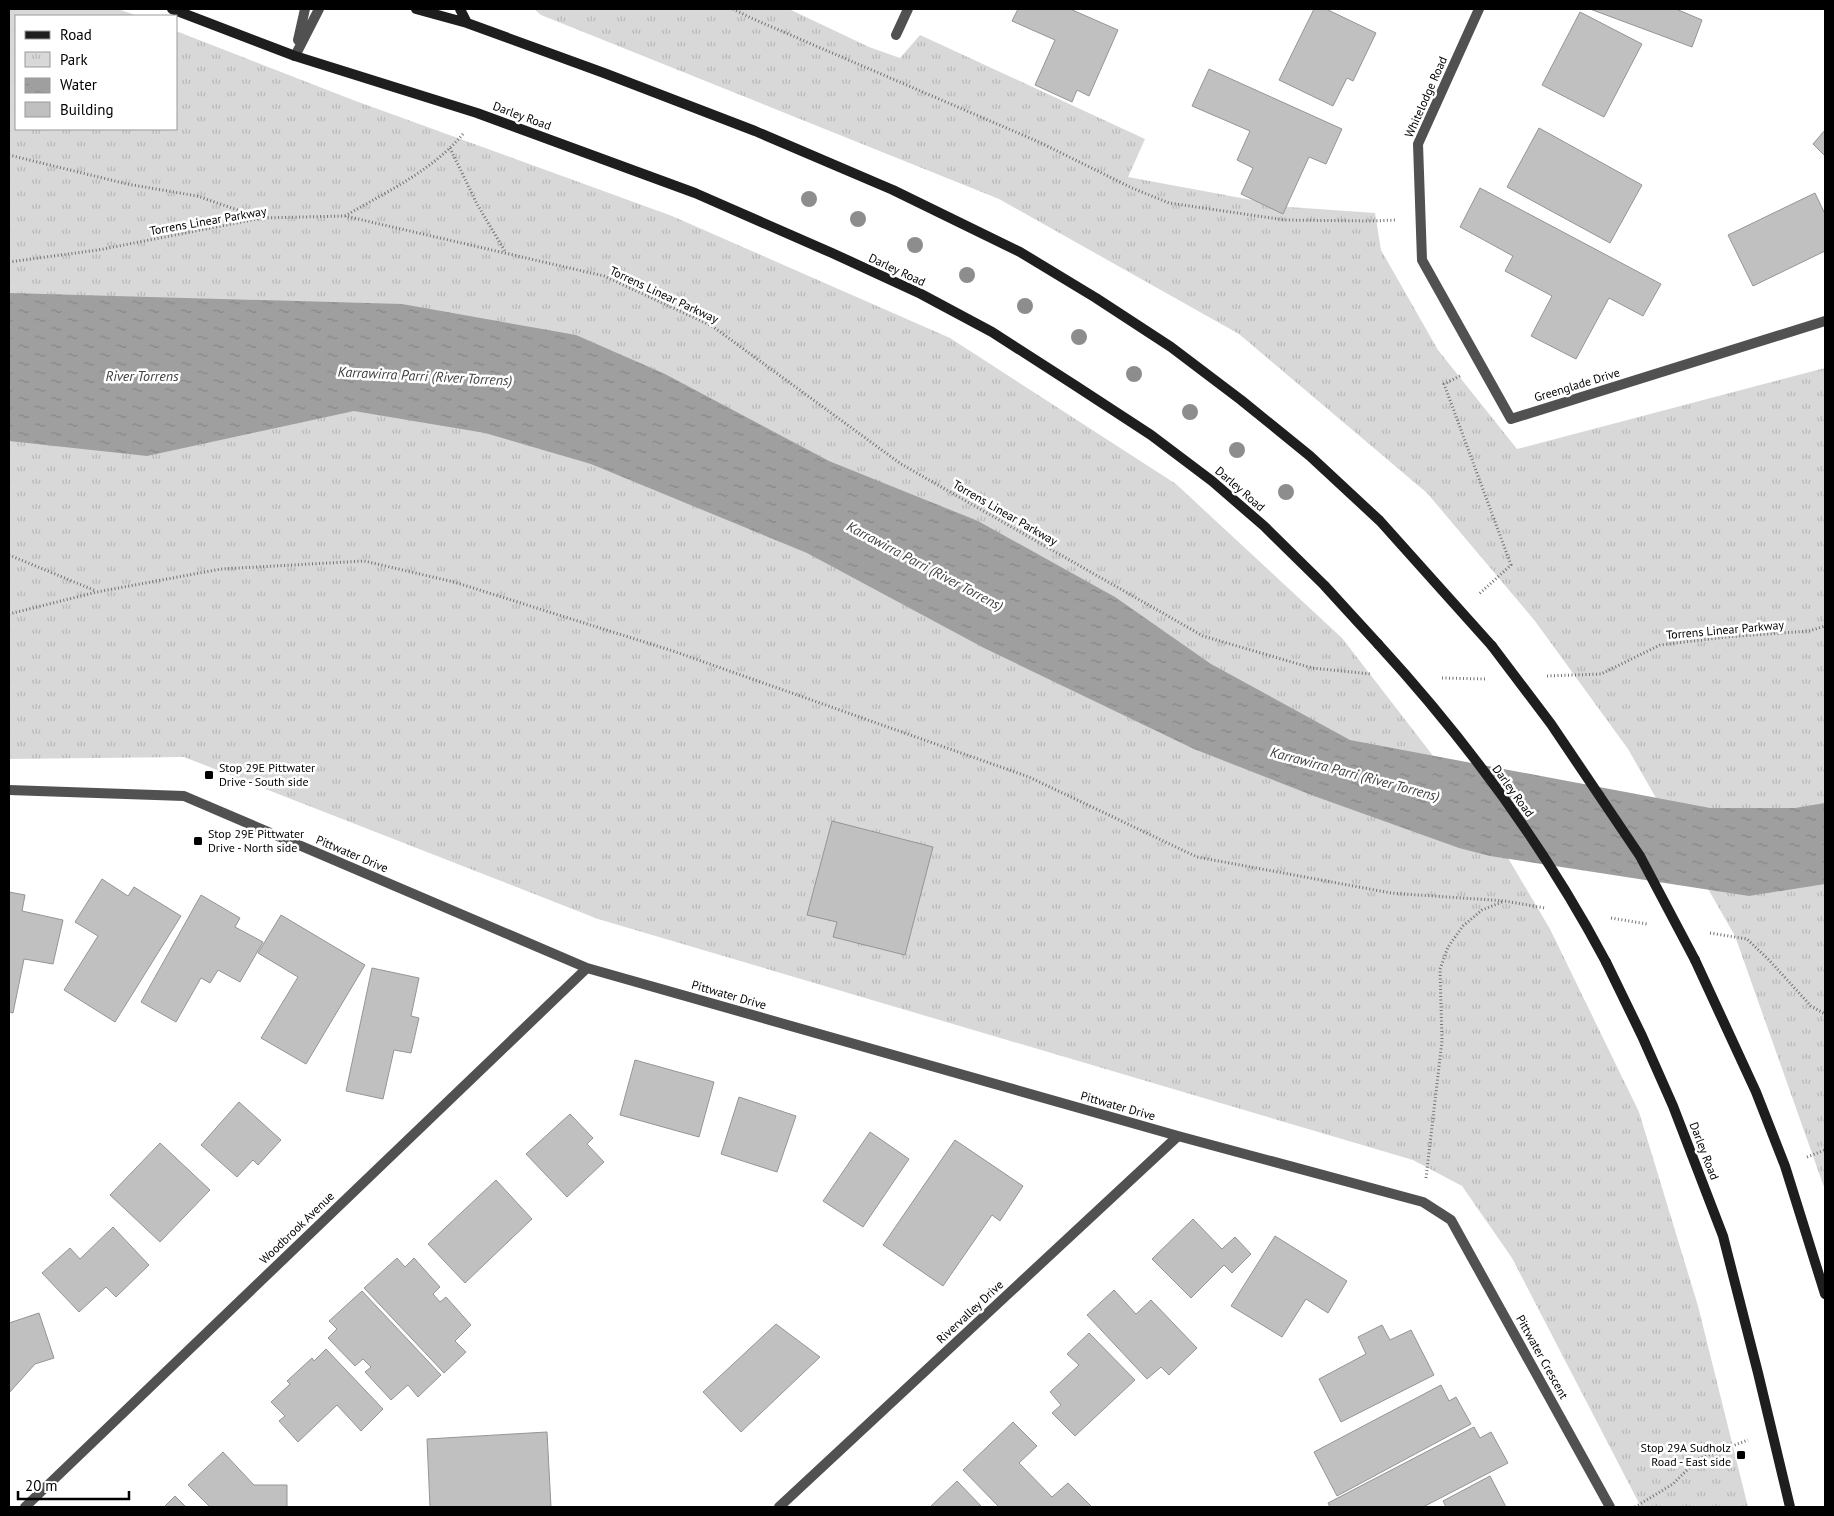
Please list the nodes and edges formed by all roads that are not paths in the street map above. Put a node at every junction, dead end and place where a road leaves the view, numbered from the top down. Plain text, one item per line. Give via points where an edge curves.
1 (172, 9) edge
2 (305, 9) edge
3 (319, 9) edge
4 (416, 9) edge
5 (460, 9) edge
6 (908, 9) edge
7 (1479, 9) edge
8 (467, 23) junction
9 (896, 35) dead end
10 (295, 56) junction
11 (1422, 260) joint
12 (1825, 321) edge
13 (9, 790) edge
14 (586, 968) junction
15 (1178, 1136) junction
16 (1451, 1220) joint
17 (1825, 1294) edge
18 (24, 1507) edge
19 (778, 1507) edge
20 (1610, 1507) edge
21 (1790, 1507) edge

1 - 10 main road, Darley Road
2 - 10 street
3 - 10 street
4 - 8 main road
5 - 8 main road
6 - 9 street
7 - 11 street, Whitelodge Road via 1418,144
8 - 17 main road, bridge via 755,131 893,190 1020,252 1171,347 1302,450 1380,521 1492,646 1551,724 1640,856 1694,960 1756,1092 1785,1166
10 - 21 main road, Darley Road, bridge via 477,113 695,193 912,290 992,332 1151,435 1212,480 1264,526 1324,585 1454,733 1517,817 1581,914 1673,1106 1723,1236
11 - 12 street, Greenglade Drive via 1511,419
13 - 14 street, Pittwater Drive via 184,796
14 - 15 street, Pittwater Drive
14 - 18 street, Woodbrook Avenue
15 - 16 street, Pittwater Drive via 1423,1202
15 - 19 street, Rivervalley Drive
16 - 20 street, Pittwater Crescent

